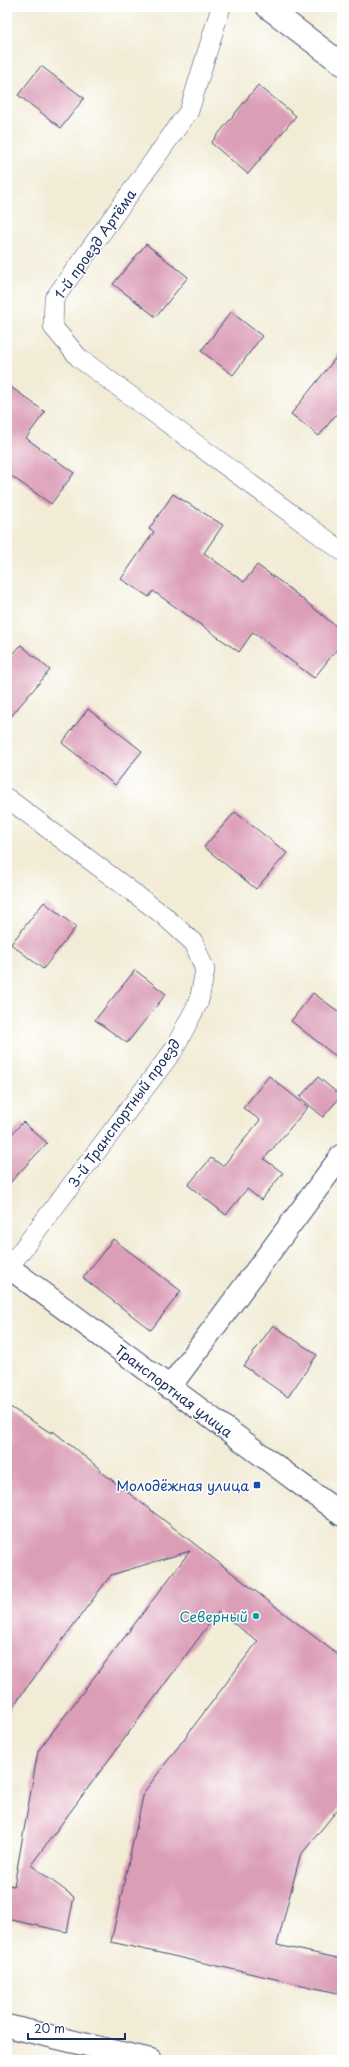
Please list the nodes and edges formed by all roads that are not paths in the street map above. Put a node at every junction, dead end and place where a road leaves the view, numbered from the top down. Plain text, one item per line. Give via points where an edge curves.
1 (221, 7) edge
2 (266, 7) edge
3 (342, 64) edge
4 (342, 551) edge
5 (7, 798) edge
6 (342, 1156) edge
7 (8, 1266) edge
8 (169, 1388) junction
9 (342, 1515) edge
10 (7, 2026) edge
11 (122, 2057) edge
12 (151, 2060) edge

1 - 4 lane, 1-й проезд Артёма via 189,111 54,299 53,327 79,358
2 - 3 street
5 - 7 lane, 3-й Транспортный проезд via 163,915 194,943 205,970 199,1001 173,1051
6 - 8 street
7 - 8 street, Транспортная улица
8 - 9 street, Транспортная улица
10 - 11 street
11 - 12 street

